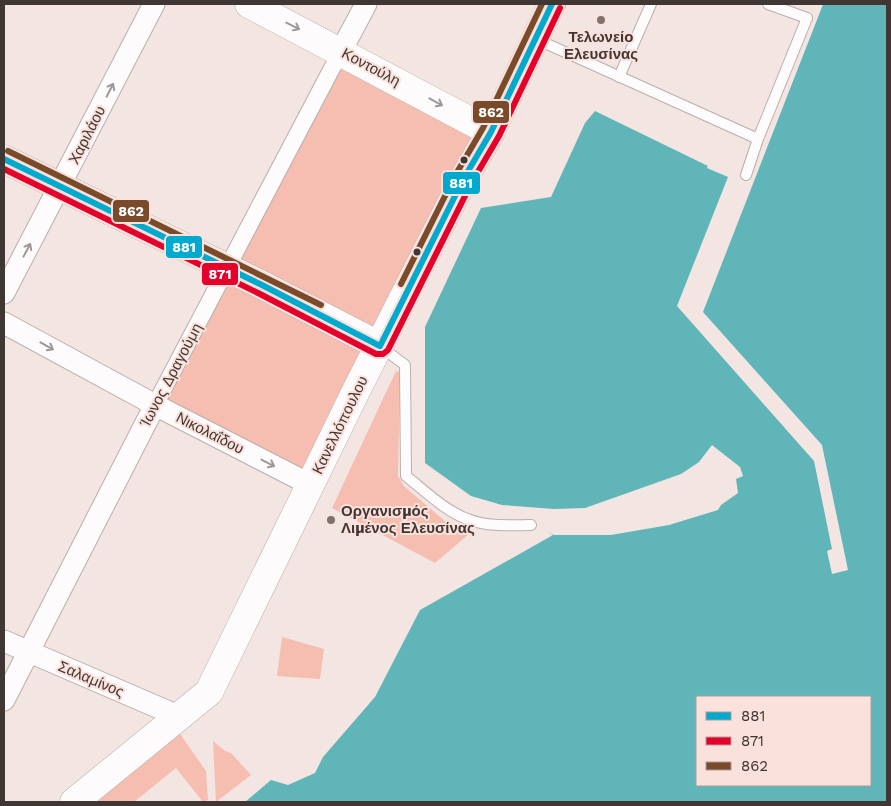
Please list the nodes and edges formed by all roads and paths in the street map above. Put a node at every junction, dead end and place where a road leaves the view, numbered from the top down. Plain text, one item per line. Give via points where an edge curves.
1 (154, 4) edge
2 (249, 4) edge
3 (366, 4) edge
4 (552, 4) edge
5 (651, 4) edge
6 (768, 4) edge
7 (535, 39) junction
8 (341, 51) junction
9 (619, 77) junction
10 (491, 132) junction
11 (758, 139) junction
12 (4, 159) edge
13 (746, 176) dead end
14 (60, 188) junction
15 (228, 269) junction
16 (4, 293) edge
17 (4, 323) edge
18 (380, 346) junction
19 (155, 405) junction
20 (311, 485) junction
21 (531, 525) dead end
22 (4, 641) edge
23 (28, 652) junction
24 (4, 700) edge
25 (178, 716) junction
26 (74, 802) edge

14 -> 1 street, Χαριλάου
2 -> 8 main road, Κοντούλη
3 - 8 street
4 - 7 street, Κανελλόπουλου
5 - 9 lane
6 - 11 lane via 807,18
7 - 9 lane
7 - 10 street, Κανελλόπουλου
8 -> 10 main road, Κοντούλη
8 - 15 street, Ίωνος Δραγούμη
9 - 11 lane
10 - 18 main road, Κανελλόπουλου via 464,178
11 - 13 lane
12 - 14 main road
14 - 15 main road
16 -> 14 street, Χαριλάου
15 - 18 main road
15 - 19 street, Ίωνος Δραγούμη
17 -> 19 street, Νικολαΐδου
18 - 20 main road, Κανελλόπουλου
18 - 21 lane via 405,365 406,476 456,514 470,520
19 -> 20 street, Νικολαΐδου
19 - 23 street, Ίωνος Δραγούμη
20 - 25 main road, Κανελλόπουλου via 209,692
22 - 23 street, Σαλαμίνος
23 - 24 street, Ίωνος Δραγούμη
23 - 25 street, Σαλαμίνος
25 - 26 main road, Κανελλόπουλου

